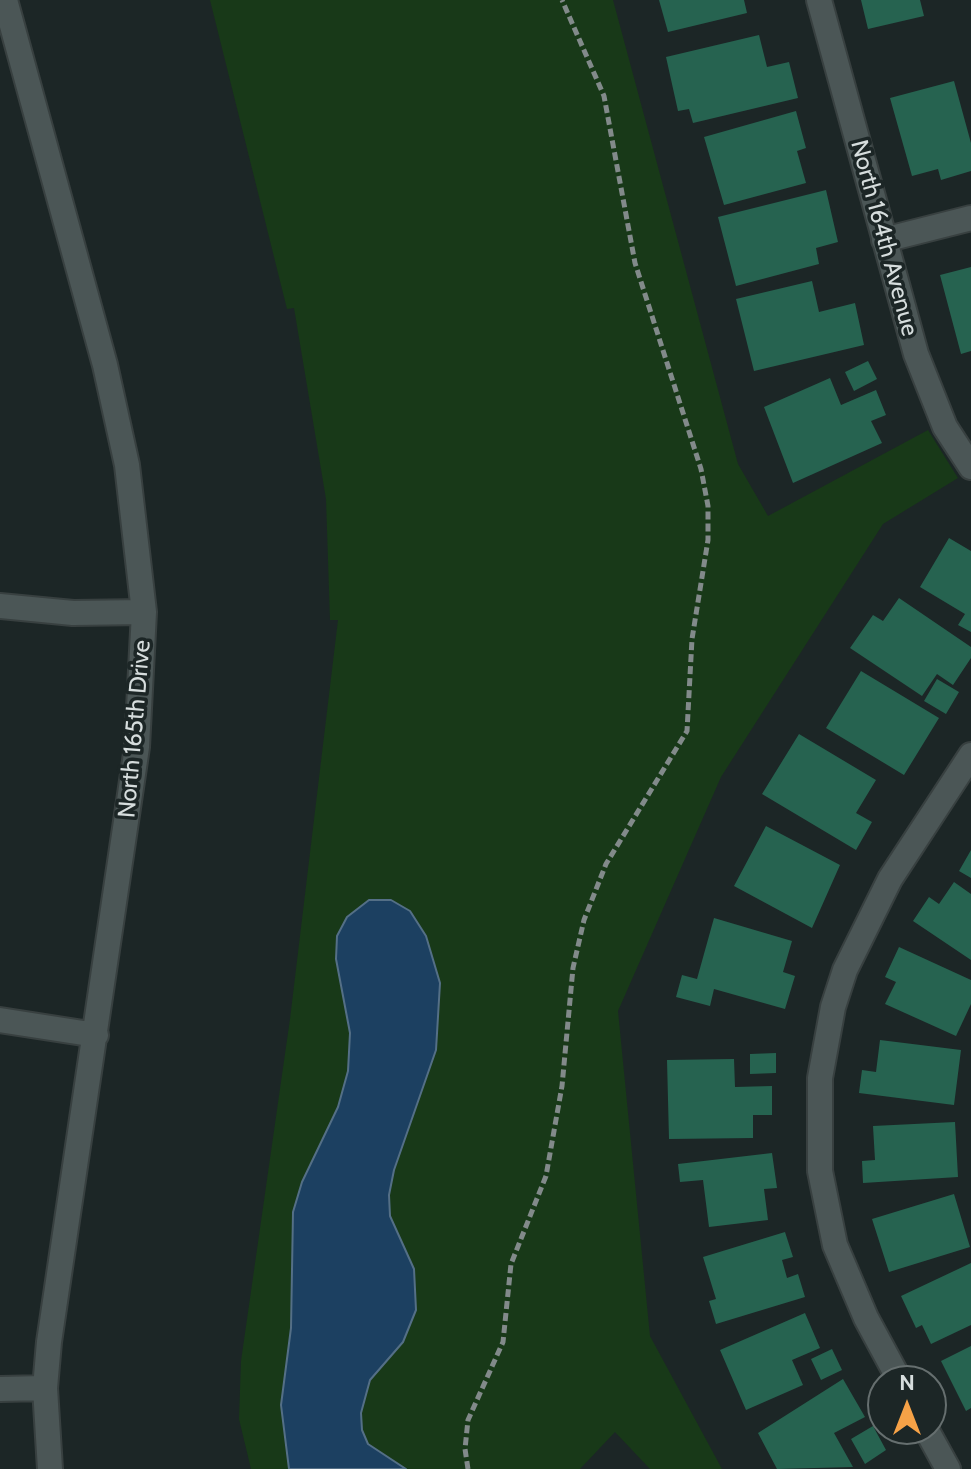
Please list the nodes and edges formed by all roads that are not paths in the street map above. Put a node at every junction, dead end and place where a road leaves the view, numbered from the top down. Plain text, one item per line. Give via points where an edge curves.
1 (5, 0) edge
2 (819, 0) edge
3 (971, 218) edge
4 (884, 240) junction
5 (971, 467) edge
6 (0, 606) edge
7 (144, 612) junction
8 (971, 755) edge
9 (0, 1020) edge
10 (96, 1035) junction
11 (891, 1365) edge
12 (45, 1388) junction
13 (0, 1389) edge
14 (935, 1445) edge
15 (971, 1462) edge
16 (50, 1469) edge
17 (948, 1469) edge
18 (958, 1469) edge

1 - 7 street, North 165th Drive via 105,365 127,465
2 - 4 street, North 164th Avenue
3 - 4 street
4 - 5 street, North 164th Avenue via 929,388 945,427
6 - 7 street
7 - 10 street, North 165th Drive via 137,747
8 - 11 street via 868,921 845,970 820,1078 820,1171 835,1245
9 - 10 street
10 - 12 street, North 165th Drive
12 - 13 street
12 - 16 street, North 165th Drive
14 - 17 street
15 - 18 street

